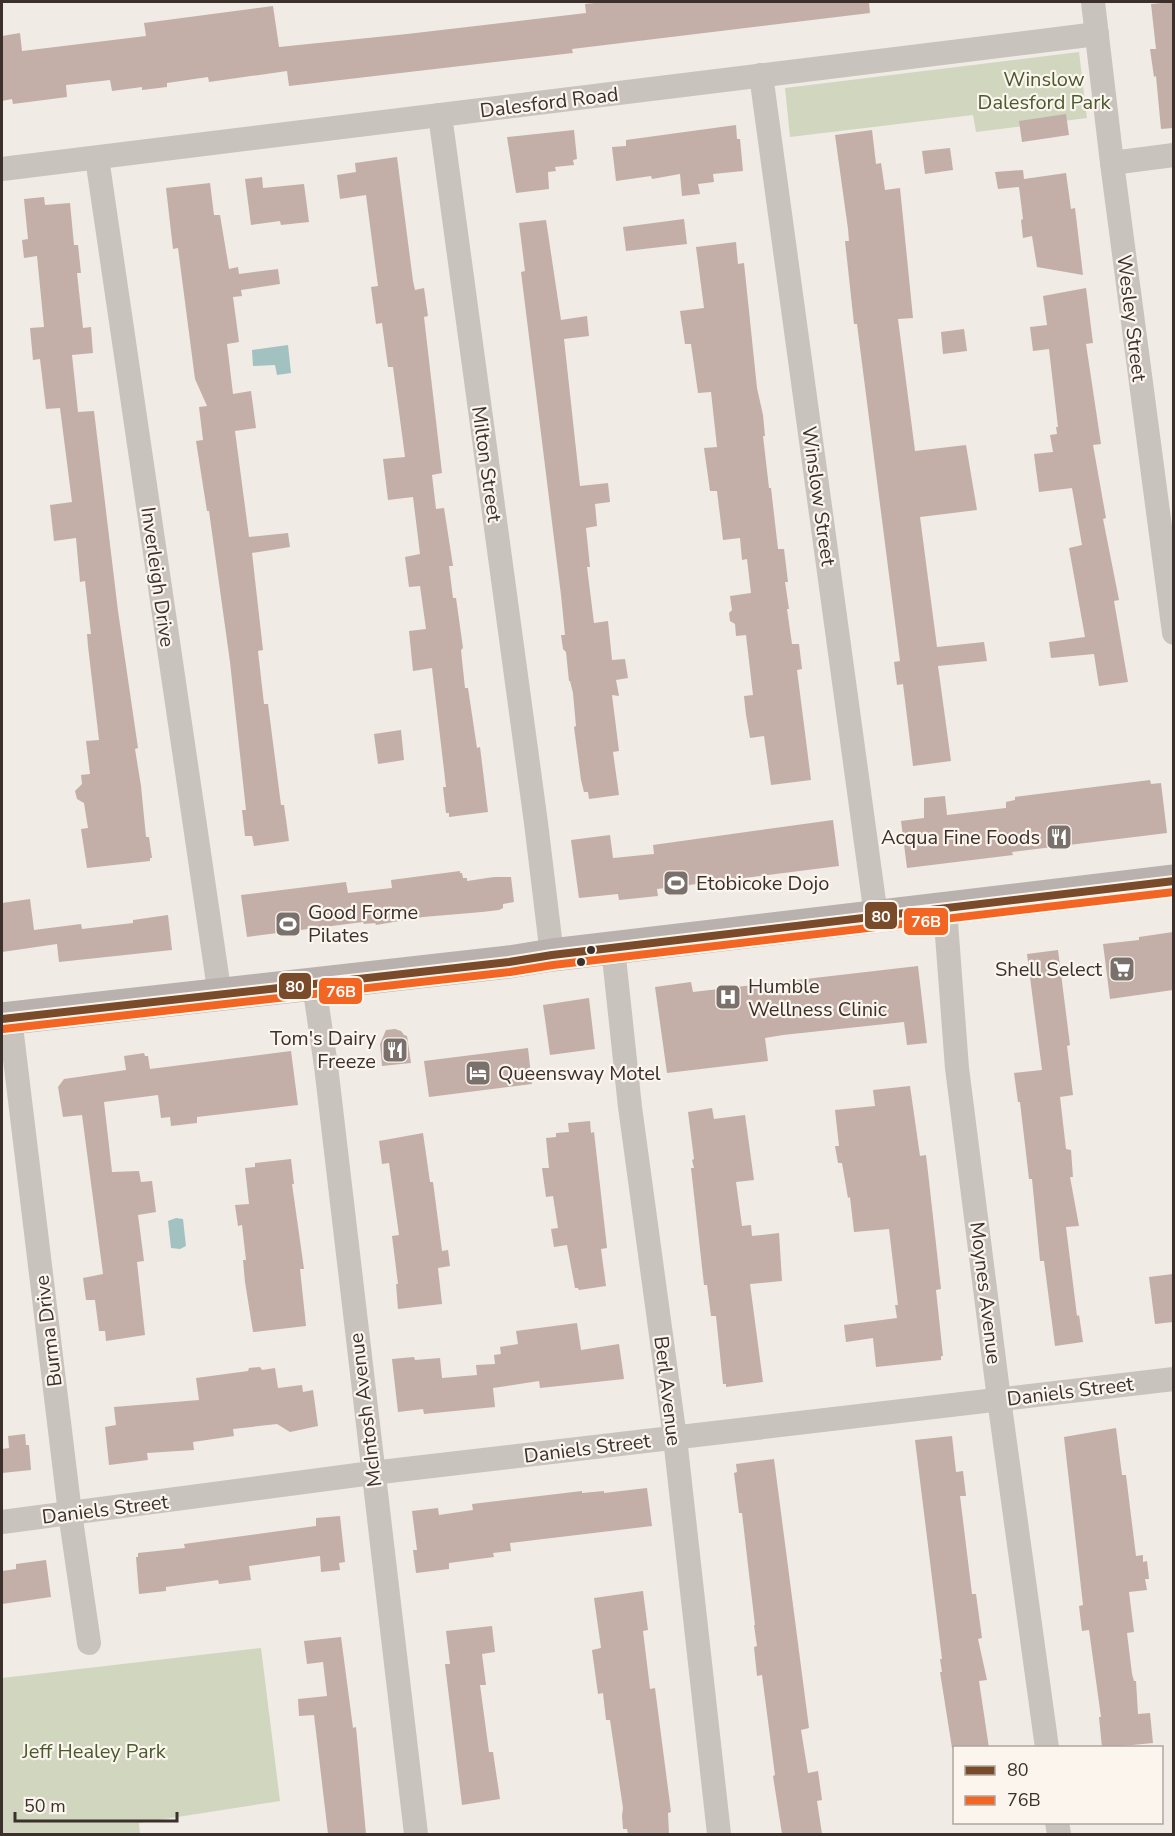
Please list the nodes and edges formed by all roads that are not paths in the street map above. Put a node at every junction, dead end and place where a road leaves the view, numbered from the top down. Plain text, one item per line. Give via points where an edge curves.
1 (1093, 2) edge
2 (1097, 34) junction
3 (761, 75) junction
4 (440, 115) junction
5 (1173, 155) edge
6 (97, 158) junction
7 (1112, 163) junction
8 (2, 169) edge
9 (1173, 633) edge
10 (1173, 881) edge
11 (945, 909) junction
12 (876, 916) junction
13 (613, 948) junction
14 (552, 955) junction
15 (314, 985) junction
16 (220, 996) junction
17 (6, 1019) edge
18 (1173, 1379) edge
19 (999, 1400) junction
20 (675, 1438) junction
21 (372, 1473) junction
22 (70, 1513) junction
23 (2, 1522) edge
24 (89, 1643) dead end
25 (1047, 1746) edge
26 (416, 1834) edge
27 (719, 1834) edge

1 - 2 street, Wesley Street
2 - 3 street, Dalesford Road
2 - 7 street, Wesley Street
3 - 4 street, Dalesford Road
3 - 12 street, Winslow Street
4 - 6 street, Dalesford Road
4 - 14 street, Milton Street
5 - 7 street
6 - 8 street, Dalesford Road
6 - 16 street, Inverleigh Drive
7 - 9 street, Wesley Street
10 - 11 main road
11 - 12 main road
11 - 19 street, Moynes Avenue via 957,1068
12 - 13 main road
13 - 14 main road
13 - 20 street, Berl Avenue via 630,1107
14 - 15 main road
15 - 16 main road
15 - 21 street, McIntosh Avenue
16 - 17 main road
17 - 22 street, Burma Drive
18 - 19 street, Daniels Street
19 - 20 street, Daniels Street
19 - 25 street, Moynes Avenue
20 - 21 street, Daniels Street
20 - 27 street, Berl Avenue
21 - 22 street, Daniels Street
21 - 26 street, McIntosh Avenue
22 - 23 street, Daniels Street
22 - 24 street, Burma Drive

